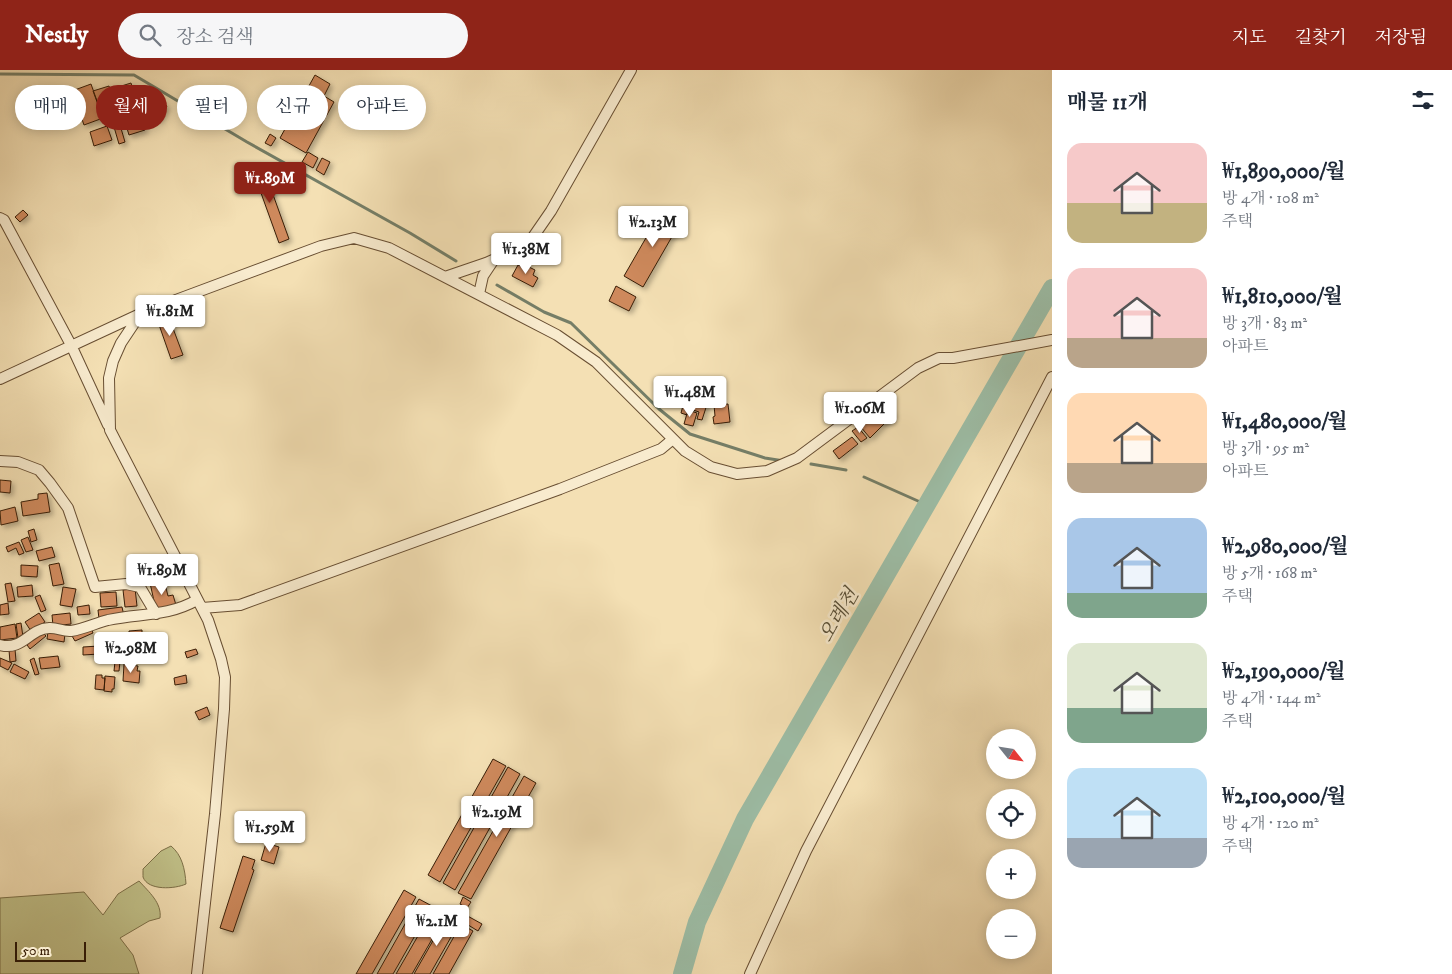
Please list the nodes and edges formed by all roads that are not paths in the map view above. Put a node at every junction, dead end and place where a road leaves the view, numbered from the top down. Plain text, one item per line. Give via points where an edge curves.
1 (631, 70) edge
2 (0, 218) edge
3 (494, 260) junction
4 (445, 277) junction
5 (479, 294) junction
6 (141, 314) junction
7 (1052, 340) edge
8 (70, 345) junction
9 (1052, 377) edge
10 (0, 379) edge
11 (110, 430) junction
12 (673, 440) junction
13 (0, 461) edge
14 (200, 604) junction
15 (156, 614) junction
16 (0, 645) edge
17 (197, 974) edge
18 (750, 974) edge

1 - 3 street via 542,226 520,248
2 - 8 street via 4,220
3 - 4 street
3 - 5 street via 483,276
4 - 5 street
4 - 6 street via 389,248 354,238 321,246
5 - 12 street via 557,335 596,362
6 - 8 street
6 - 11 street via 113,361 109,378
7 - 12 street via 939,358 918,368 797,458 767,471 738,474 711,467
8 - 10 street
8 - 11 street
9 - 18 street via 806,852
11 - 14 street
12 - 14 street via 661,449 560,488 249,602 240,605
13 - 15 street via 18,462 39,470 50,483 68,508 95,586 126,584 140,587
14 - 15 street
14 - 17 street via 221,658 225,685 216,814
15 - 16 street via 107,620 70,631 48,627 19,644

